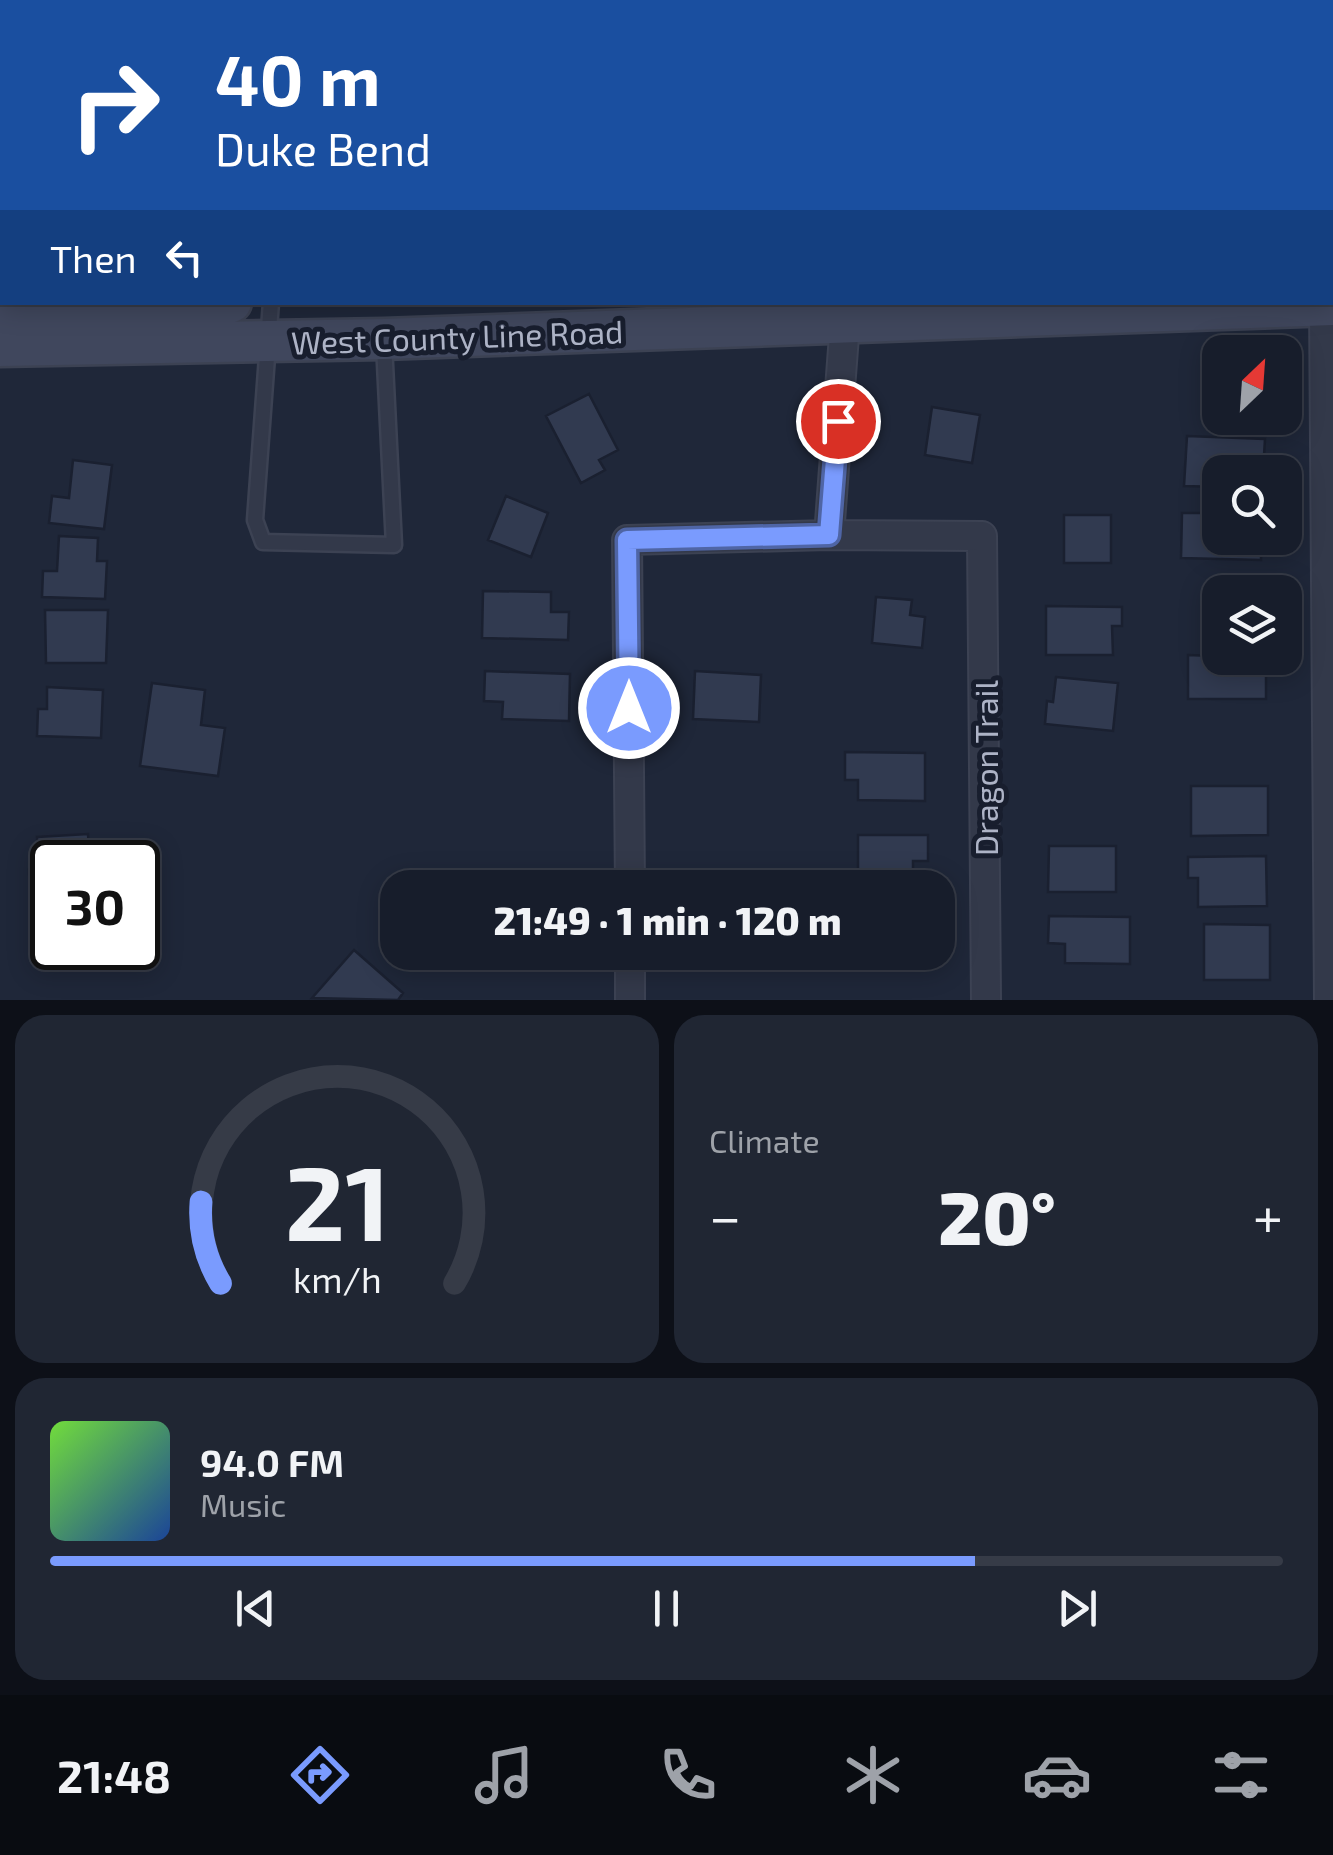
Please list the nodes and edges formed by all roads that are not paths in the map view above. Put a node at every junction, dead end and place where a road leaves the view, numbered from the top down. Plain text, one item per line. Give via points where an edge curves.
1 (144, 305) edge
2 (1274, 305) edge
3 (1327, 305) edge
4 (0, 310) edge
5 (846, 313) edge
6 (270, 322) edge
7 (384, 340) junction
8 (0, 346) edge
9 (829, 535) junction
10 (630, 870) edge
11 (630, 970) edge
12 (630, 1000) edge
13 (986, 1000) edge
14 (1329, 1000) edge

1 - 4 main road
2 - 5 main road, West County Line Road
3 - 14 street
5 - 7 main road, West County Line Road
5 - 9 street
6 - 7 main road, West County Line Road
6 - 7 lane via 255,520 263,542 394,545
6 - 8 main road, West County Line Road
9 - 10 street via 627,540
9 - 13 street, Dragon Trail via 982,536
11 - 12 street

